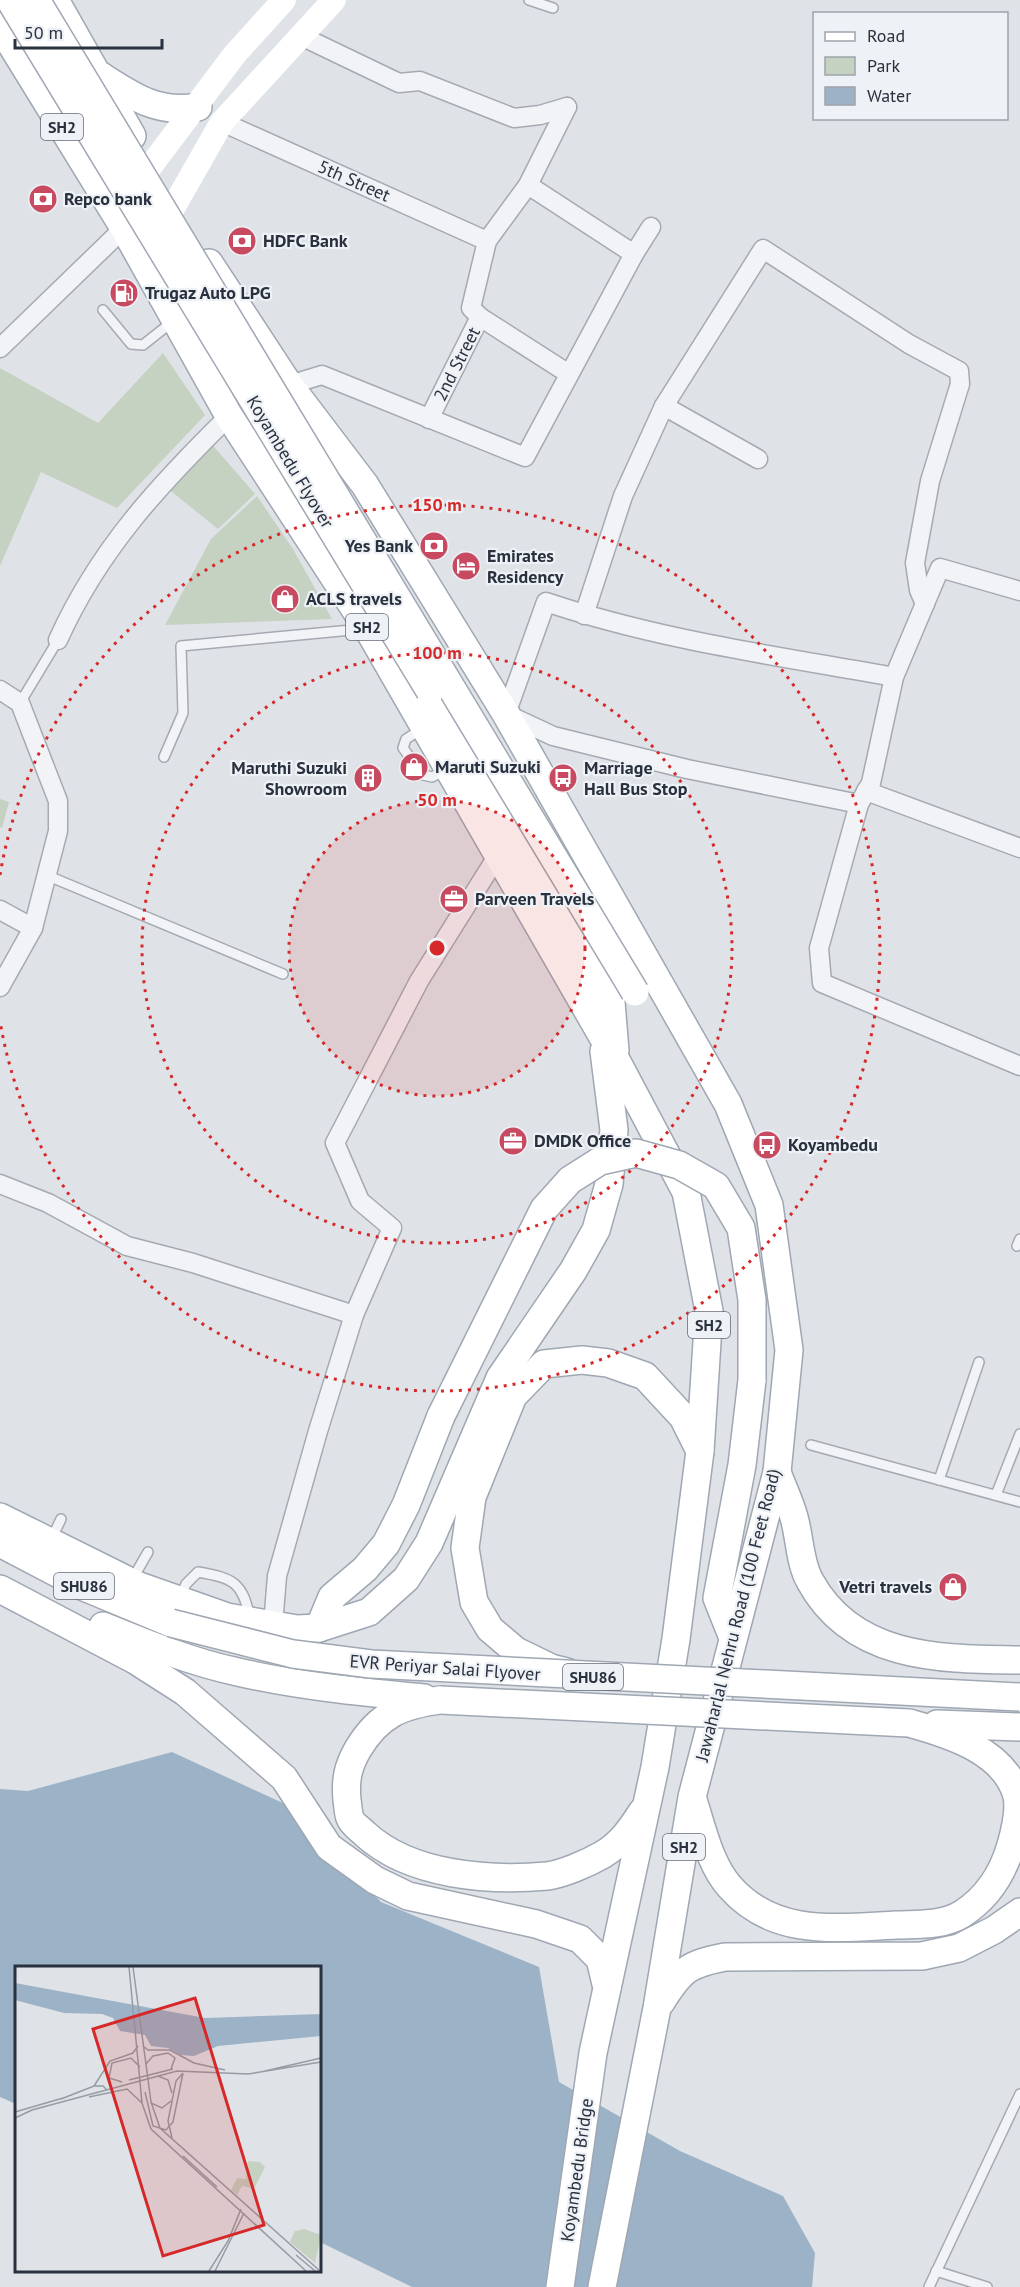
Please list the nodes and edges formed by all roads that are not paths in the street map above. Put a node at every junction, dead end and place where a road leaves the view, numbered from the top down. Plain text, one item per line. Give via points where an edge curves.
1 (10, 0) edge
2 (36, 0) edge
3 (55, 0) edge
4 (284, 0) edge
5 (334, 0) edge
6 (529, 0) edge
7 (553, 8) dead end
8 (0, 26) edge
9 (301, 36) junction
10 (98, 74) junction
11 (198, 107) junction
12 (222, 122) junction
13 (150, 167) junction
14 (528, 185) junction
15 (172, 208) junction
16 (651, 227) dead end
17 (124, 228) junction
18 (487, 241) junction
19 (634, 254) junction
20 (103, 310) dead end
21 (480, 317) junction
22 (174, 321) junction
23 (0, 348) edge
24 (569, 374) junction
25 (289, 385) junction
26 (664, 406) junction
27 (229, 416) junction
28 (429, 419) junction
29 (758, 459) dead end
30 (365, 485) junction
31 (294, 519) junction
32 (1020, 591) edge
33 (925, 604) junction
34 (584, 615) junction
35 (368, 628) junction
36 (58, 640) joint
37 (894, 677) junction
38 (0, 690) edge
39 (20, 703) junction
40 (506, 714) junction
41 (164, 757) dead end
42 (863, 797) junction
43 (1020, 848) edge
44 (498, 855) junction
45 (46, 875) junction
46 (0, 910) edge
47 (33, 928) junction
48 (283, 974) dead end
49 (0, 987) edge
50 (682, 1023) junction
51 (600, 1032) junction
52 (615, 1058) junction
53 (1020, 1066) edge
54 (0, 1184) edge
55 (354, 1315) junction
56 (979, 1362) dead end
57 (1020, 1434) edge
58 (812, 1445) dead end
59 (700, 1451) junction
60 (777, 1472) junction
61 (939, 1480) junction
62 (996, 1495) junction
63 (1020, 1502) edge
64 (0, 1517) edge
65 (0, 1542) edge
66 (148, 1552) dead end
67 (132, 1573) junction
68 (0, 1576) edge
69 (0, 1589) edge
70 (179, 1600) junction
71 (262, 1623) junction
72 (319, 1628) junction
73 (734, 1638) junction
74 (1020, 1660) edge
75 (583, 1677) junction
76 (1020, 1697) edge
77 (440, 1700) junction
78 (909, 1723) junction
79 (1020, 1727) edge
80 (692, 1797) junction
81 (649, 1801) junction
82 (1020, 1912) edge
83 (608, 1989) junction
84 (657, 2008) junction
85 (1020, 2094) edge
86 (936, 2271) junction
87 (560, 2287) edge
88 (602, 2287) edge
89 (929, 2287) edge
90 (987, 2287) edge

1 - 52 main road, Koyambedu Flyover, bridge via 430,691 611,1002
2 - 50 main road, Koyambedu Flyover, bridge via 635,992
3 - 10 main road, Jawaharlal Nehru Road (100 Feet Road) / SH2
4 - 11 main road via 234,54
5 - 9 main road
6 - 7 lane
8 - 17 main road, SH2
9 - 12 main road
9 - 14 street via 399,83 420,81 514,117 567,107
10 - 11 main road via 138,100 176,111
10 - 13 main road, Jawaharlal Nehru Road (100 Feet Road) / SH2
11 - 13 main road
12 - 15 main road
12 - 18 street, 5th Street
13 - 15 main road, Jawaharlal Nehru Road (100 Feet Road) / SH2
14 - 18 street
14 - 19 street
15 - 25 main road, Jawaharlal Nehru Road (100 Feet Road) / SH2
16 - 19 street
17 - 22 main road, SH2
17 - 23 street
18 - 21 street, 2nd Street via 471,308
19 - 24 street
20 - 22 lane via 131,344 143,345
21 - 24 street
21 - 28 street, 2nd Street
22 - 27 main road, SH2
24 - 28 street via 525,457
25 - 28 street via 322,375
25 - 30 main road, Jawaharlal Nehru Road (100 Feet Road) / SH2
26 - 29 street
26 - 33 street via 763,249 909,344 959,371 960,384 930,481 915,563
26 - 34 street via 623,496
27 - 31 main road, SH2
27 - 36 street via 168,476 103,556
30 - 31 main road
30 - 40 main road, Jawaharlal Nehru Road (100 Feet Road) / SH2
31 - 35 main road, SH2
32 - 33 street via 940,568
33 - 37 street
34 - 37 street via 668,636
34 - 40 street via 546,602
35 - 41 lane via 181,646 183,713
35 - 44 main road, SH2
36 - 39 lane
37 - 42 street via 871,783
38 - 39 street
39 - 45 street via 58,801 58,831
40 - 42 street via 553,736 687,769
40 - 50 main road, Jawaharlal Nehru Road (100 Feet Road) / SH2
42 - 43 street
42 - 53 street via 819,948 822,983
44 - 51 main road, SH2
44 - 55 street via 419,981 334,1143 360,1201 392,1228
45 - 47 street
45 - 48 lane
46 - 47 street
47 - 49 street
50 - 60 main road, Jawaharlal Nehru Road (100 Feet Road) / SH2 via 728,1104 769,1205 789,1350
51 - 52 main road, SH2
51 - 72 main road via 614,1130 609,1184 596,1230 573,1271 500,1378 429,1543 406,1580 369,1612
52 - 59 main road, SH2 via 686,1192 710,1311
54 - 55 street via 48,1203 127,1246
55 - 71 street
56 - 61 lane
57 - 62 lane
58 - 61 lane
59 - 75 main road, bridge via 683,1417 645,1376 608,1363 582,1359 544,1364 513,1396 472,1497 465,1548 474,1602 490,1629 516,1651 551,1668
59 - 81 main road, SH2 via 676,1639
60 - 73 main road, Jawaharlal Nehru Road (100 Feet Road) / SH2
60 - 74 main road via 793,1515 809,1580 843,1624 878,1644 941,1659
61 - 62 lane
62 - 63 lane
64 - 67 main road via 58,1532
65 - 75 main road, EVR Periyar Salai Flyover / SHU86, bridge via 84,1587 171,1623 293,1654 371,1664
66 - 67 lane
67 - 70 main road
68 - 77 main road, EVR Periyar Salai Flyover / SHU86 via 86,1620 162,1650 236,1672
69 - 83 main road via 135,1660 185,1692 284,1778 329,1848 375,1880 408,1896 536,1924 580,1939 600,1959
70 - 71 main road via 227,1617
70 - 71 lane via 186,1584 198,1572 221,1576 238,1584
71 - 72 main road
72 - 73 main road, bridge via 332,1597 365,1569 386,1544 441,1416 544,1209 570,1180 600,1161 636,1153 679,1165 716,1186 741,1228 752,1300 752,1380 726,1561 717,1598
73 - 80 main road, Jawaharlal Nehru Road (100 Feet Road) / SH2
75 - 76 main road, EVR Periyar Salai Flyover / SHU86, bridge
77 - 78 main road, EVR Periyar Salai Flyover / SHU86, bridge
77 - 81 main road via 416,1703 385,1715 363,1740 349,1765 346,1788 350,1820 400,1858 446,1871 502,1877 550,1875 602,1855 624,1839
78 - 79 main road, EVR Periyar Salai Flyover / SHU86
78 - 80 main road via 948,1734 982,1753 1002,1768 1018,1797 1017,1822 1006,1860 990,1890 961,1914 941,1922 831,1928 785,1922 753,1909 728,1886 710,1852
80 - 84 main road, Jawaharlal Nehru Road (100 Feet Road) / SH2
81 - 83 main road, SH2
82 - 84 main road via 959,1948 921,1956 725,1957 700,1962 677,1976
83 - 87 main road, Koyambedu Bridge / SH2 via 593,2053
84 - 88 main road, Jawaharlal Nehru Road (100 Feet Road) / SH2
85 - 86 lane
86 - 89 lane
86 - 90 lane

